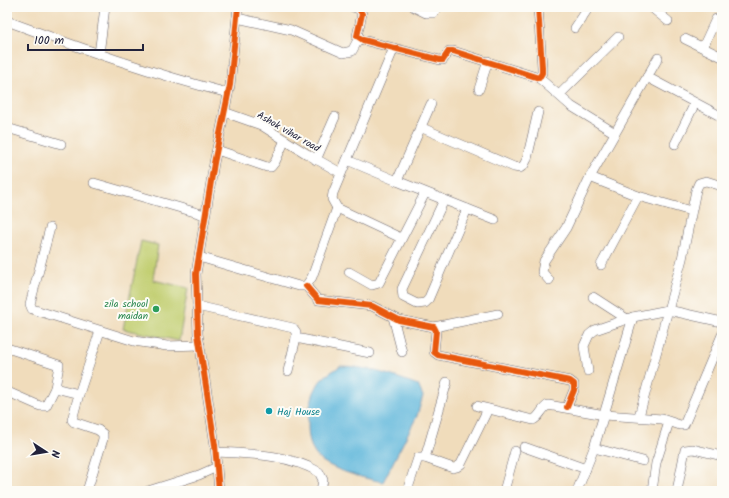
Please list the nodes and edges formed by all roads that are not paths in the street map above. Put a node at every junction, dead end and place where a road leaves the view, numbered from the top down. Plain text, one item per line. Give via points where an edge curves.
1 (105, 7) edge
2 (238, 7) edge
3 (353, 7) edge
4 (414, 7) edge
5 (438, 7) edge
6 (538, 7) edge
7 (589, 7) edge
8 (651, 7) edge
9 (237, 18) junction
10 (716, 19) dead end
11 (7, 21) edge
12 (668, 21) dead end
13 (575, 28) dead end
14 (618, 37) dead end
15 (358, 38) junction
16 (685, 39) dead end
17 (702, 47) junction
18 (394, 48) junction
19 (98, 54) junction
20 (722, 57) edge
21 (658, 58) dead end
22 (488, 61) junction
23 (647, 77) junction
24 (539, 78) junction
25 (479, 89) dead end
26 (228, 93) junction
27 (559, 95) junction
28 (695, 103) junction
29 (430, 104) dead end
30 (224, 112) junction
31 (538, 112) dead end
32 (334, 117) dead end
33 (722, 118) edge
34 (420, 127) junction
35 (7, 128) edge
36 (615, 133) junction
37 (285, 140) junction
38 (61, 144) dead end
39 (675, 144) dead end
40 (217, 150) junction
41 (316, 160) junction
42 (347, 160) junction
43 (341, 173) junction
44 (590, 177) junction
45 (397, 181) junction
46 (94, 183) dead end
47 (722, 186) edge
48 (425, 192) junction
49 (638, 196) junction
50 (444, 200) junction
51 (337, 208) junction
52 (467, 209) junction
53 (691, 211) junction
54 (205, 215) junction
55 (495, 220) dead end
56 (50, 228) dead end
57 (401, 238) junction
58 (198, 257) junction
59 (601, 265) dead end
60 (350, 272) dead end
61 (550, 280) dead end
62 (306, 286) junction
63 (592, 297) dead end
64 (197, 306) junction
65 (668, 310) junction
66 (498, 314) dead end
67 (393, 317) junction
68 (630, 318) junction
69 (722, 322) edge
70 (434, 327) junction
71 (100, 331) junction
72 (722, 335) edge
73 (296, 338) junction
74 (200, 345) junction
75 (7, 348) edge
76 (402, 352) dead end
77 (370, 353) dead end
78 (288, 371) dead end
79 (588, 371) dead end
80 (447, 382) dead end
81 (55, 388) junction
82 (8, 392) dead end
83 (79, 394) junction
84 (477, 406) dead end
85 (567, 407) junction
86 (488, 409) junction
87 (605, 415) junction
88 (639, 416) junction
89 (669, 422) junction
90 (524, 446) dead end
91 (594, 448) junction
92 (515, 451) dead end
93 (216, 452) junction
94 (722, 456) edge
95 (425, 458) junction
96 (643, 461) dead end
97 (217, 467) junction
98 (586, 469) junction
99 (87, 491) edge
100 (148, 491) edge
101 (219, 491) edge
102 (321, 491) edge
103 (407, 491) edge
104 (504, 491) edge
105 (577, 491) edge
106 (652, 491) edge
107 (677, 491) edge

1 - 19 street
2 - 9 street
3 - 15 street via 362,14
4 - 5 street via 433,13
6 - 24 street via 542,73
7 - 13 street
8 - 12 street
9 - 15 street via 291,30 343,53 352,51
9 - 26 street
10 - 17 street
11 - 19 street
14 - 27 street
15 - 18 street
16 - 17 street
17 - 20 street
18 - 22 street via 440,60 453,50
18 - 42 street
19 - 26 street
21 - 23 street
22 - 24 street
22 - 25 street
23 - 28 street
23 - 36 street
24 - 27 street
26 - 30 street
27 - 36 street via 571,106
28 - 33 street
28 - 39 street
29 - 34 street
30 - 37 street, Ashok vihar road via 261,125
30 - 40 street
31 - 34 street via 527,159 520,168
32 - 41 street
34 - 45 street
35 - 38 street
36 - 44 street
37 - 40 street via 271,167
37 - 41 street, Ashok vihar road
40 - 54 street
41 - 43 street, Ashok vihar road
42 - 43 street
42 - 45 street
43 - 51 street via 332,199
44 - 49 street
44 - 61 street via 566,228 542,266 542,272
45 - 48 street
46 - 54 street
47 - 53 street via 706,181 698,183
48 - 50 street
48 - 57 street
49 - 53 street
49 - 59 street
50 - 52 street
50 - 52 street via 402,290 403,297 417,304 428,300
51 - 57 street
51 - 62 street via 312,277
52 - 55 street
53 - 65 street via 682,259
54 - 58 street
56 - 71 street via 30,304 32,309
57 - 60 street via 379,283 369,284
58 - 62 street
58 - 64 street
62 - 67 street via 318,300 372,306
63 - 68 street
64 - 73 street via 289,327 296,332
64 - 74 street
65 - 68 street
65 - 69 street
65 - 88 street
66 - 70 street
67 - 70 street
67 - 76 street
68 - 79 street via 595,330 589,335 584,346
68 - 87 street
70 - 85 street via 434,352 438,355 570,381 574,384 574,390
71 - 74 street via 150,344
71 - 83 street
72 - 89 street via 687,421 684,425
73 - 77 street
73 - 78 street
74 - 93 street
75 - 81 street via 59,365
80 - 95 street
81 - 82 street via 46,406 40,406
81 - 83 street
83 - 99 street via 72,420 103,434
84 - 86 street
85 - 86 street via 548,405 533,420
85 - 87 street
86 - 95 street via 461,464 453,468
87 - 88 street
87 - 91 street
88 - 89 street
89 - 106 street via 656,463
90 - 98 street
91 - 96 street
91 - 98 street
92 - 104 street
93 - 97 street
93 - 102 street via 272,455 292,460 319,472 323,480
94 - 107 street via 693,449 685,450
95 - 103 street via 418,458 416,461
97 - 100 street
97 - 101 street
98 - 105 street

